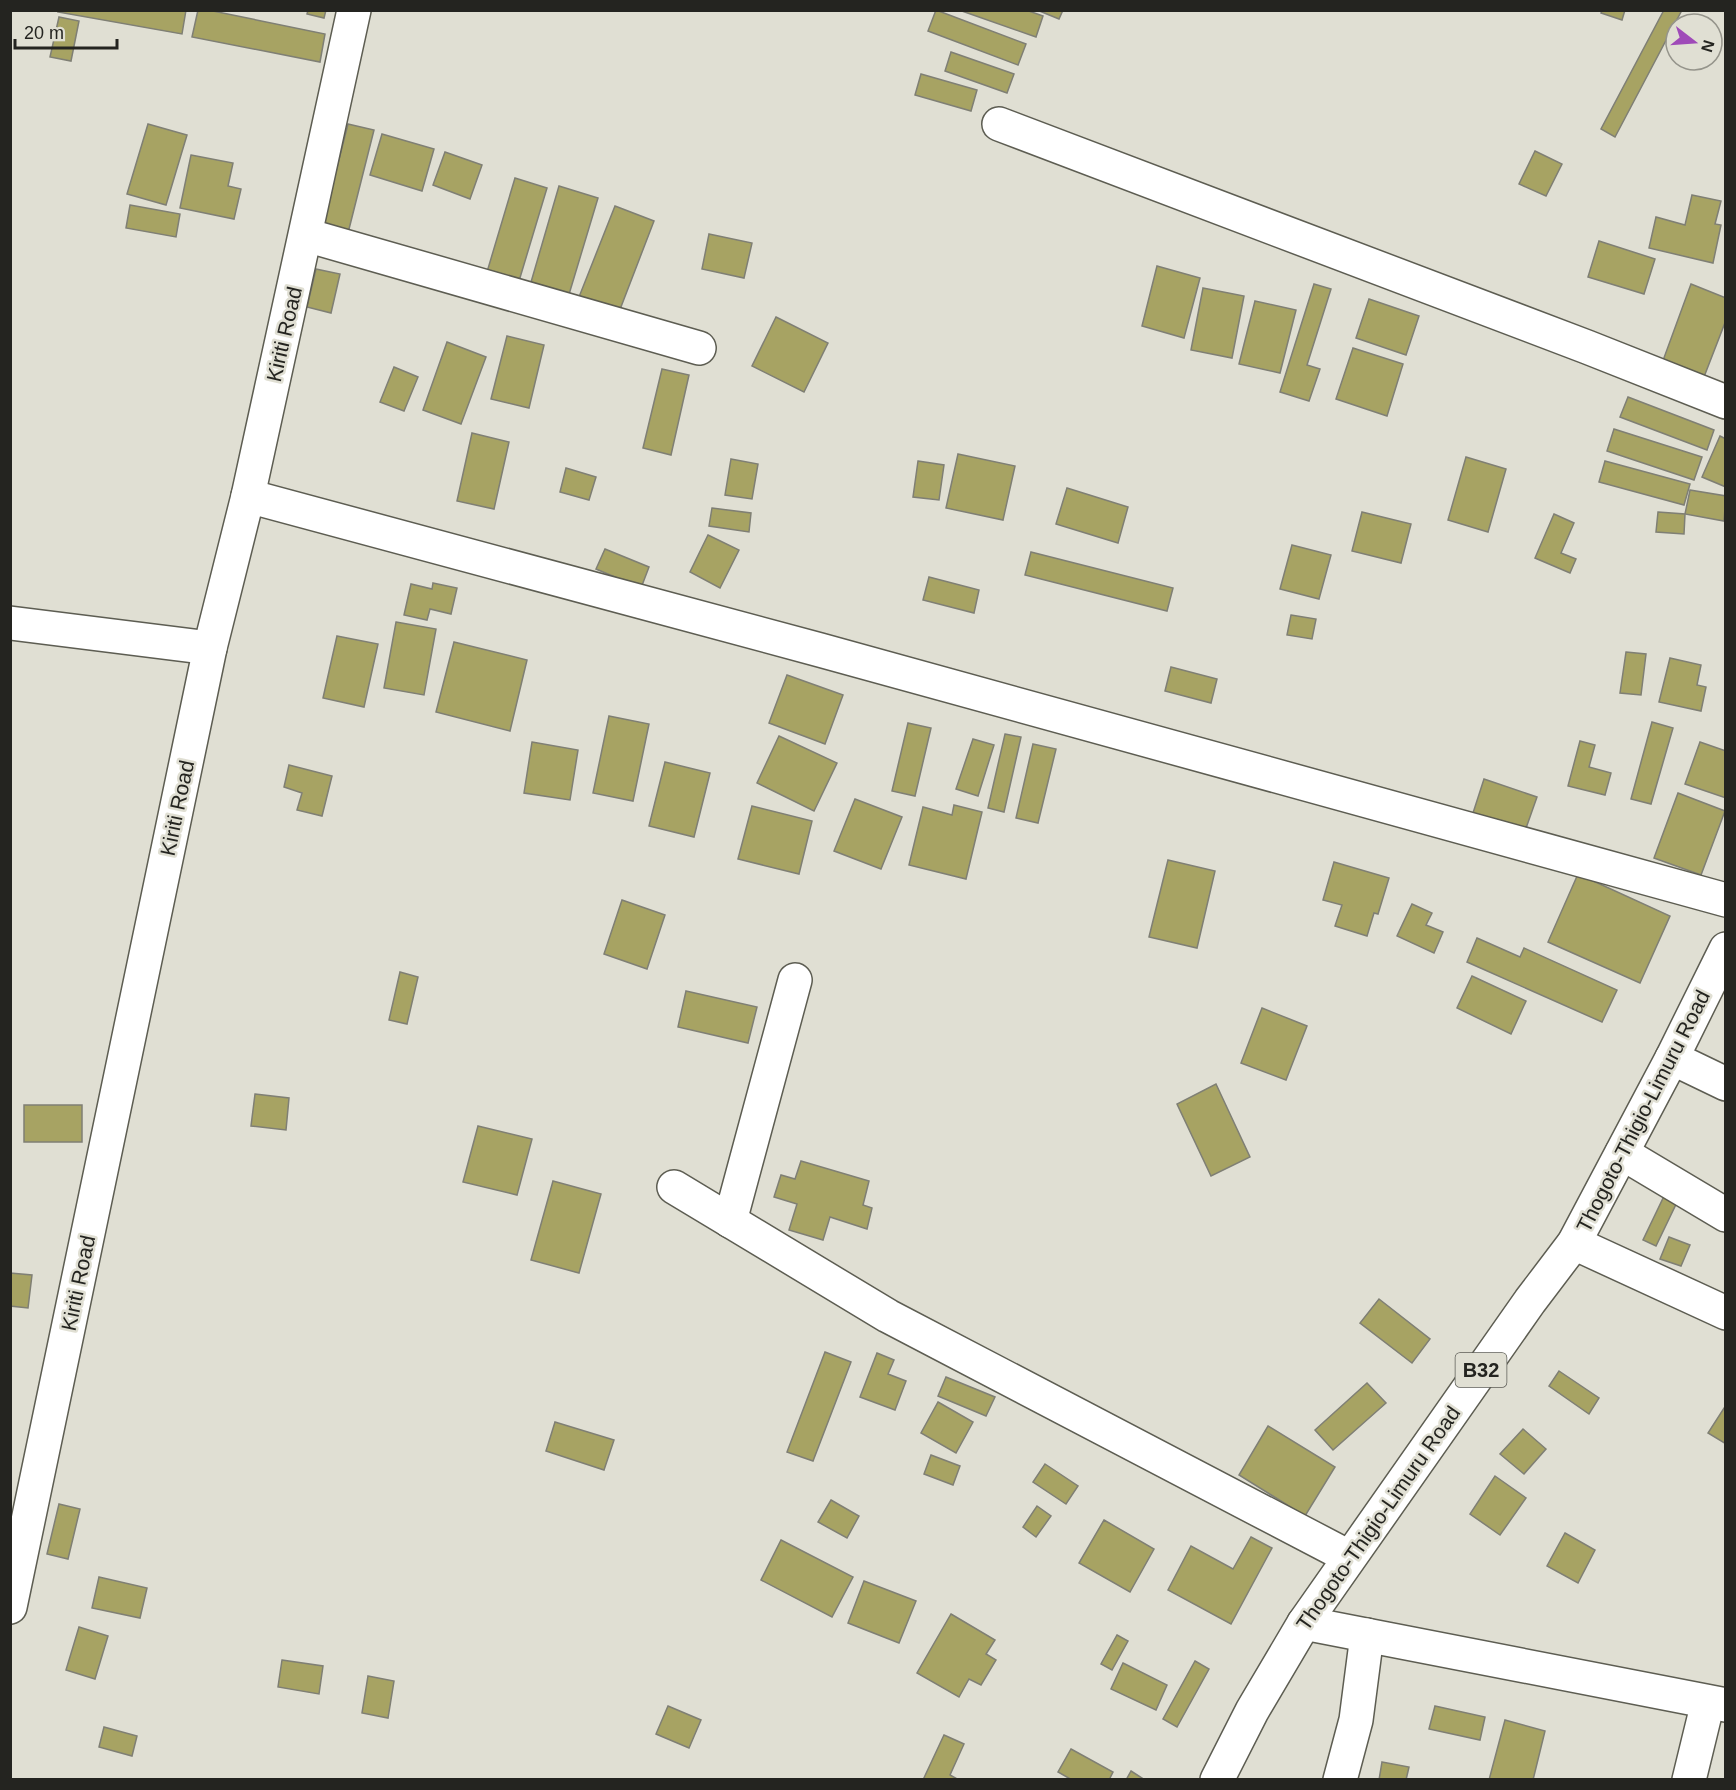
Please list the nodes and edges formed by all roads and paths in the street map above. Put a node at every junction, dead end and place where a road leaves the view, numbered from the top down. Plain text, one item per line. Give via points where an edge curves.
1 (354, 10) edge
2 (999, 124) dead end
3 (306, 235) junction
4 (699, 348) dead end
5 (1725, 402) edge
6 (248, 496) junction
7 (10, 623) edge
8 (210, 648) junction
9 (1725, 900) edge
10 (1725, 949) edge
11 (795, 980) dead end
12 (1672, 1058) junction
13 (1725, 1084) edge
14 (1622, 1153) junction
15 (674, 1187) dead end
16 (1725, 1215) edge
17 (730, 1221) junction
18 (1574, 1243) junction
19 (1725, 1313) edge
20 (1350, 1557) junction
21 (11, 1601) edge
22 (1304, 1623) junction
23 (1367, 1635) junction
24 (1717, 1703) edge
25 (1217, 1779) edge
26 (1340, 1779) edge
27 (1689, 1779) edge

1 - 3 main road, Kiriti Road
2 - 5 main road
3 - 4 main road
3 - 6 main road, Kiriti Road
6 - 8 main road, Kiriti Road
6 - 9 main road
7 - 8 main road
8 - 21 main road, Kiriti Road
10 - 12 main road, Thogoto-Thigio-Limuru Road / B32
11 - 17 main road
12 - 13 main road
12 - 14 main road, Thogoto-Thigio-Limuru Road / B32
14 - 16 main road
14 - 18 main road, Thogoto-Thigio-Limuru Road / B32
15 - 17 main road
17 - 20 main road via 888,1316
18 - 19 main road
18 - 20 main road, Thogoto-Thigio-Limuru Road / B32
20 - 22 main road, Thogoto-Thigio-Limuru Road / B32
22 - 23 main road
22 - 25 main road, Thogoto-Thigio-Limuru Road / B32
23 - 24 main road
23 - 26 main road via 1356,1720
24 - 27 main road

